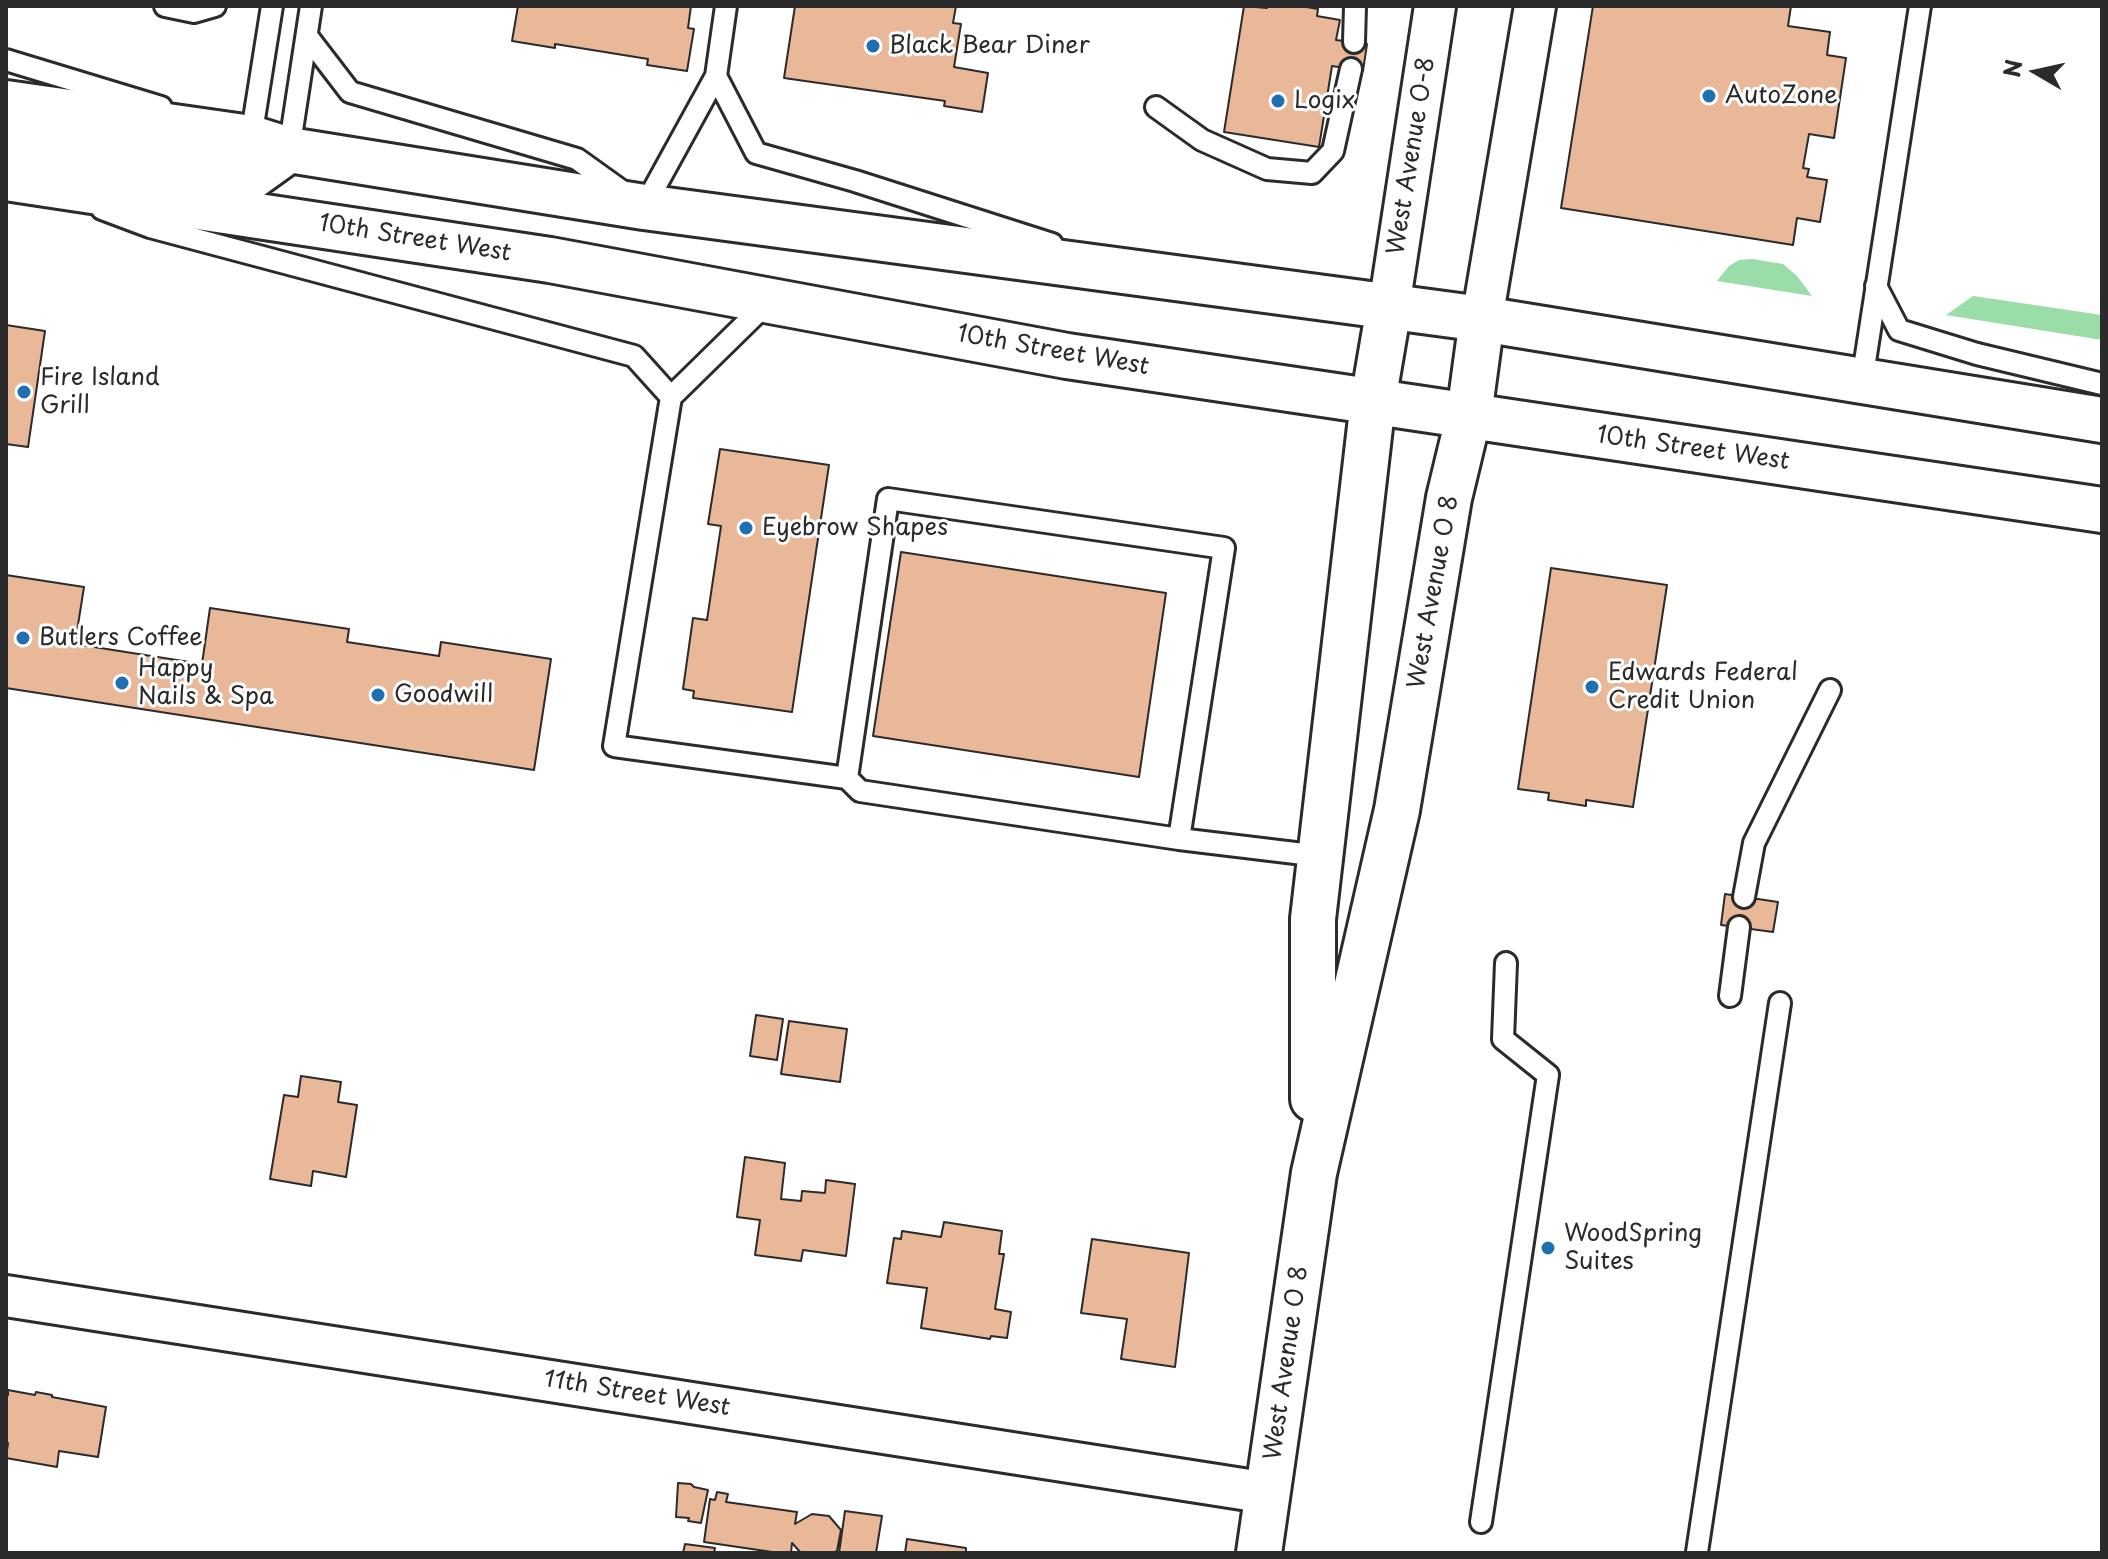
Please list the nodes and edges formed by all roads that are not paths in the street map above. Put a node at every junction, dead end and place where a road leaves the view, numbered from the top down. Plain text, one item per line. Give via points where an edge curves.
1 (165, 6) edge
2 (215, 6) edge
3 (272, 6) edge
4 (311, 6) edge
5 (726, 6) edge
6 (1355, 6) edge
7 (1435, 6) edge
8 (1535, 6) edge
9 (1920, 6) edge
10 (307, 36) junction
11 (1354, 42) dead end
12 (6, 60) edge
13 (1351, 69) dead end
14 (716, 76) junction
15 (6, 103) edge
16 (1156, 107) dead end
17 (6, 144) edge
18 (270, 144) junction
19 (18, 179) edge
20 (644, 207) junction
21 (1147, 275) junction
22 (1876, 286) junction
23 (770, 300) junction
24 (1389, 307) junction
25 (1482, 319) junction
26 (1862, 381) junction
27 (2102, 384) edge
28 (671, 397) junction
29 (1373, 401) junction
30 (1469, 415) junction
31 (2102, 420) edge
32 (2102, 510) edge
33 (1830, 690) dead end
34 (847, 778) junction
35 (1179, 839) junction
36 (1320, 856) junction
37 (1744, 897) dead end
38 (1739, 927) dead end
39 (1506, 963) dead end
40 (1730, 996) dead end
41 (1780, 1003) dead end
42 (1314, 1173) junction
43 (6, 1296) edge
44 (1268, 1493) junction
45 (1481, 1522) dead end
46 (1697, 1552) edge
47 (1259, 1553) edge

1 - 2 lane via 194,12
3 - 18 lane
4 - 10 lane
5 - 14 lane
6 - 11 lane
7 - 24 street, West Avenue O-8
8 - 25 street, West Avenue O 8
9 - 22 lane
10 - 18 lane
10 - 20 lane via 350,92 577,159
12 - 18 lane
13 - 16 lane via 1333,151 1312,173 1267,169 1202,140
14 - 20 lane
14 - 21 lane via 756,153
15 - 18 main road
17 - 18 main road via 250,178
18 - 20 main road
19 - 23 main road, 10th Street West via 550,260
19 - 28 lane via 150,227 634,356
20 - 21 main road
21 - 24 main road
22 - 26 lane
22 - 27 lane via 1899,330
23 - 28 lane
23 - 29 main road, 10th Street West via 1067,356
24 - 25 main road
24 - 29 main road, West Avenue O 8
25 - 26 main road
25 - 30 main road, West Avenue O 8
26 - 31 main road
28 - 34 lane via 614,746
29 - 30 main road, 10th Street West
29 - 36 main road, West Avenue O 8
30 - 32 main road, 10th Street West
30 - 42 main road, West Avenue O 8 via 1449,498 1397,810
33 - 37 lane via 1754,843
34 - 35 lane via 860,791
34 - 35 lane via 888,499 1224,548
35 - 36 lane
36 - 42 main road, West Avenue O 8 via 1313,919
38 - 40 lane
39 - 45 lane via 1503,1039 1548,1075
41 - 46 lane
42 - 44 main road, West Avenue O 8
43 - 44 street, 11th Street West
44 - 47 main road, West Avenue O 8

